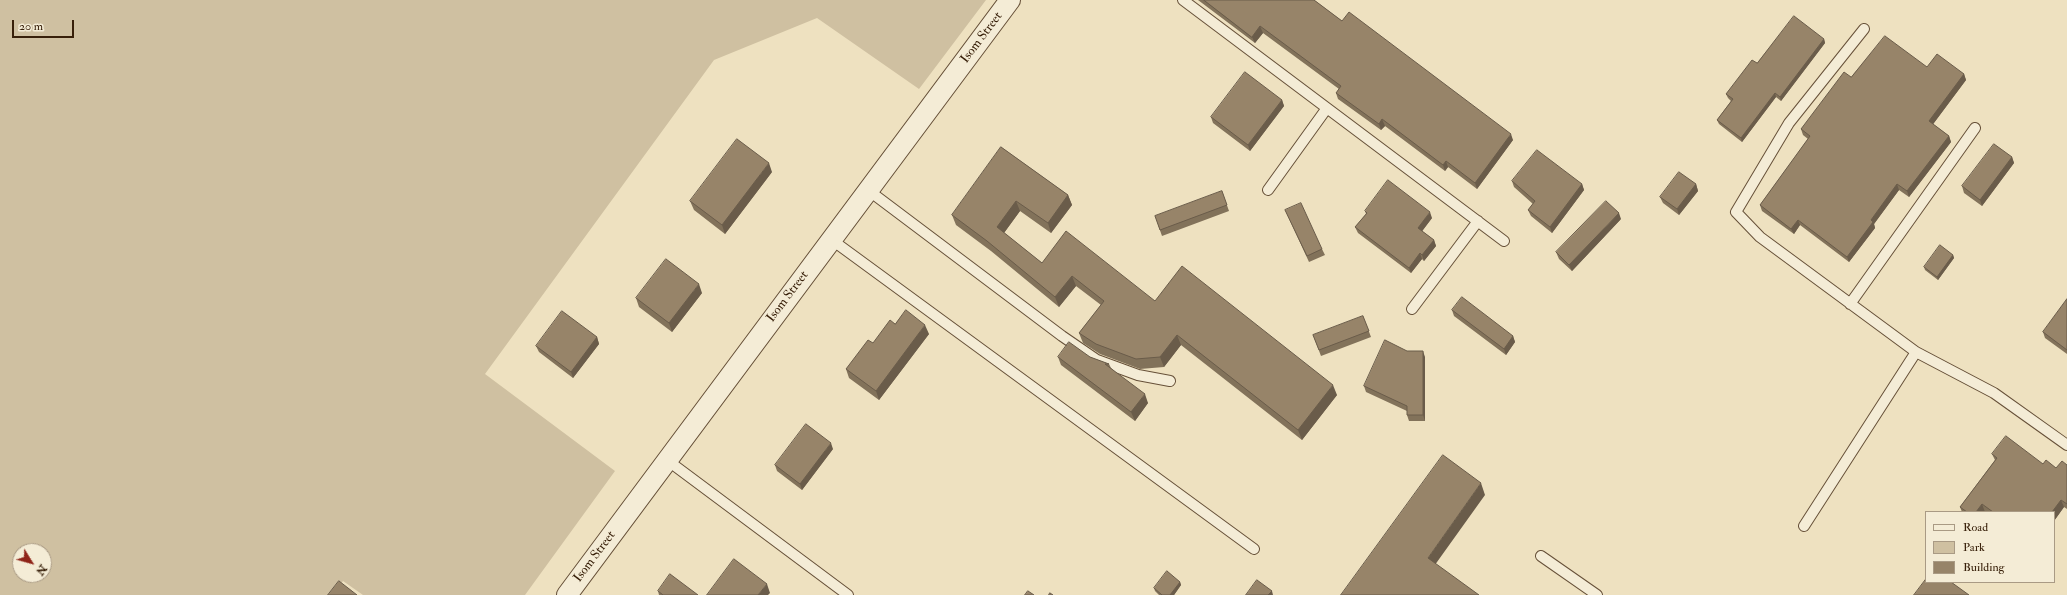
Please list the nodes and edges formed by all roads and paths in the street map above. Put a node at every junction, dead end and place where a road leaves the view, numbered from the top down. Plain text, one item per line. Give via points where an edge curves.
1 (1010, 0) edge
2 (1183, 0) edge
3 (1864, 29) dead end
4 (1327, 108) junction
5 (1975, 128) dead end
6 (868, 190) junction
7 (1268, 190) dead end
8 (1478, 221) junction
9 (832, 240) junction
10 (1504, 241) dead end
11 (1850, 304) junction
12 (1412, 309) dead end
13 (1916, 352) junction
14 (1170, 381) dead end
15 (2067, 445) edge
16 (667, 460) junction
17 (1804, 526) dead end
18 (1254, 549) dead end
19 (1541, 556) dead end
20 (567, 595) edge
21 (848, 595) edge
22 (1597, 595) edge

1 - 6 street, Isom Street
2 - 4 lane
3 - 11 lane via 1789,123 1736,212 1760,237
4 - 7 lane
4 - 8 lane
5 - 11 lane
6 - 9 street, Isom Street
6 - 14 lane via 1096,360 1138,375
8 - 10 lane
8 - 12 lane
9 - 16 street, Isom Street
9 - 18 lane
11 - 13 lane
13 - 15 lane via 1994,393
13 - 17 lane
16 - 20 street, Isom Street
16 - 21 lane
19 - 22 lane

